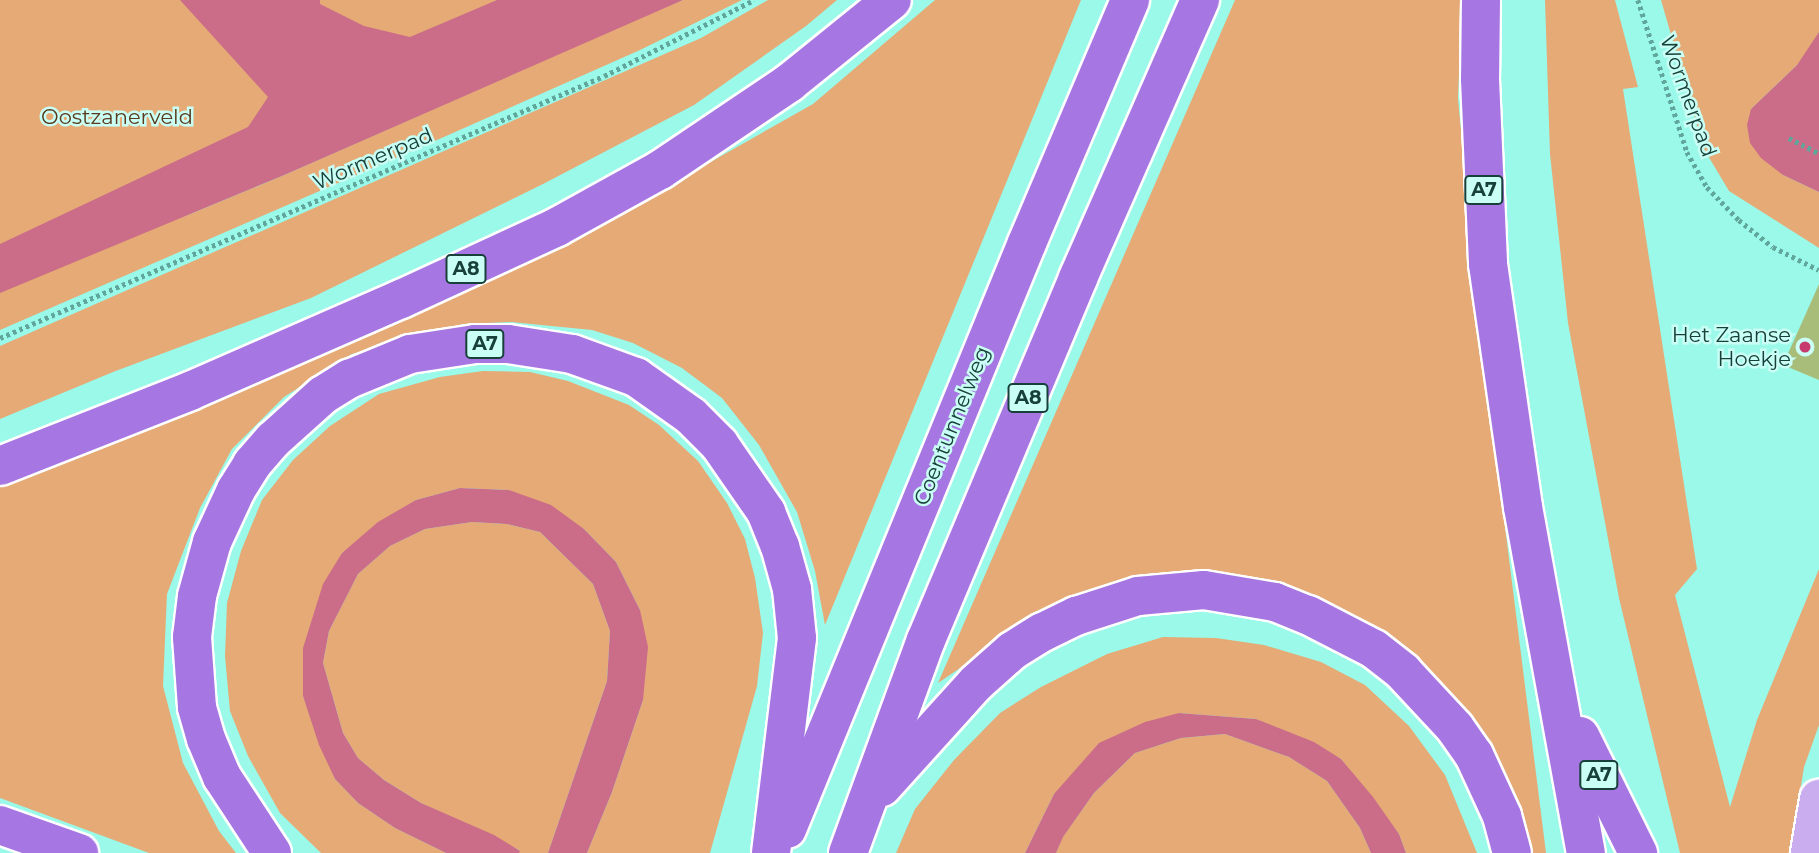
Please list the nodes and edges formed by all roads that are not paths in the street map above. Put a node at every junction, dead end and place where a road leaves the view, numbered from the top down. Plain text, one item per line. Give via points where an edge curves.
1 (892, 0) edge
2 (1130, 0) edge
3 (1200, 0) edge
4 (1481, 0) edge
5 (0, 467) edge
6 (1560, 696) junction
7 (1819, 799) edge
8 (869, 802) junction
9 (0, 825) edge
10 (79, 853) edge
11 (272, 853) edge
12 (771, 853) edge
13 (777, 853) edge
14 (848, 853) edge
15 (1512, 853) edge
16 (1586, 853) edge
17 (1637, 853) edge
18 (1810, 853) edge

1 - 5 highway, A8 via 789,83 660,170 557,227 215,380
2 - 13 highway, Coentunnelweg
3 - 8 highway, A8 via 926,640
4 - 6 highway, A7 via 1488,264 1523,507
6 - 16 highway, A7
6 - 17 highway, A7
7 - 18 main road
8 - 14 highway, A8
8 - 15 highway, A8 via 975,684 1012,651 1076,616 1107,605 1138,596 1204,590 1275,602 1308,615 1374,649 1403,672 1447,718 1474,755 1502,816
9 - 10 highway
11 - 12 highway, A7 via 222,777 197,707 192,637 197,596 212,542 253,464 323,395 400,358 475,344 572,354 636,377 691,416 719,444 766,512 792,589 797,638

